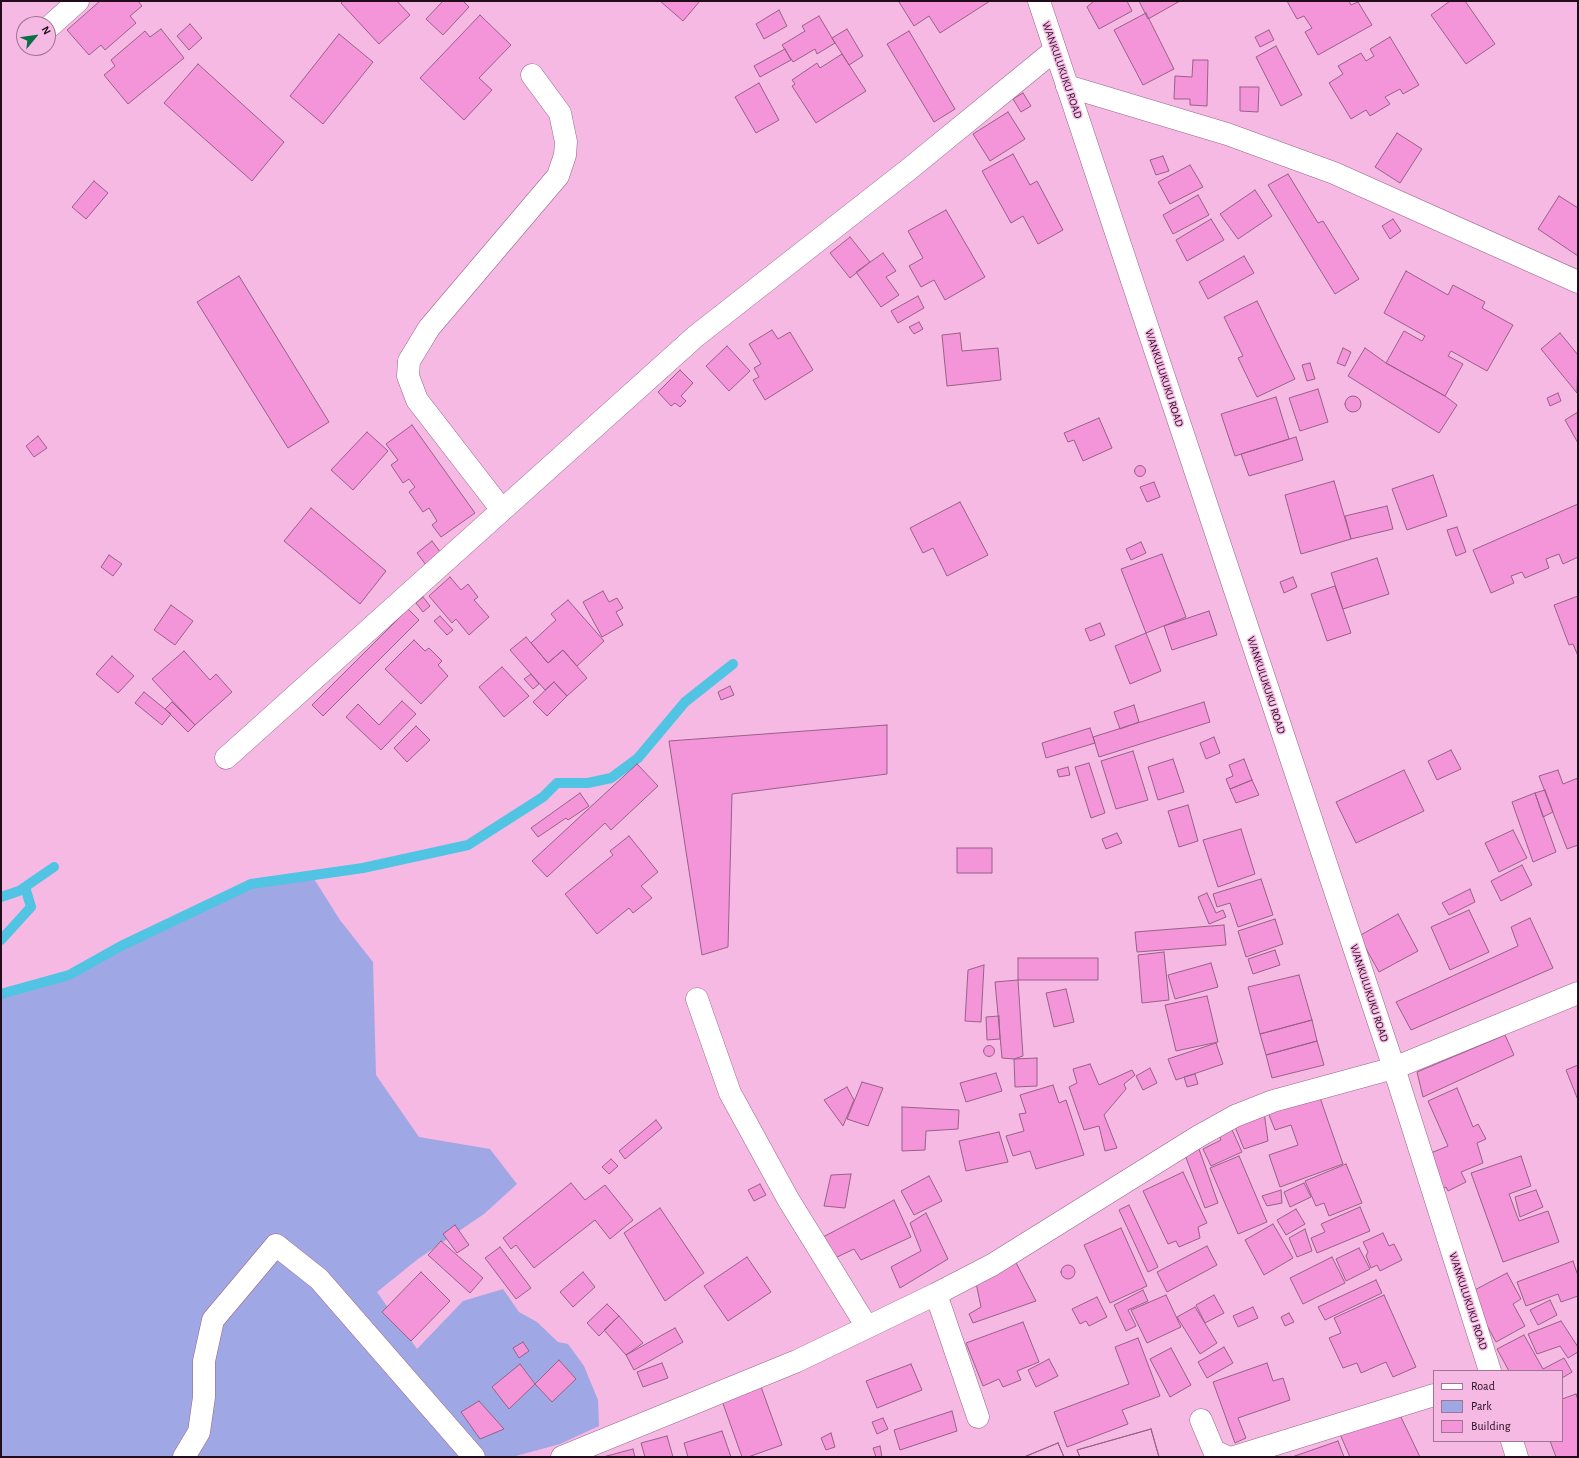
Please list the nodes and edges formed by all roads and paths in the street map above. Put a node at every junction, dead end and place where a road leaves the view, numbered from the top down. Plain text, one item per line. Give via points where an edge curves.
1 (78, 1) edge
2 (1038, 1) edge
3 (56, 21) edge
4 (1055, 50) junction
5 (532, 75) dead end
6 (1067, 86) junction
7 (1578, 282) edge
8 (502, 510) junction
9 (226, 758) dead end
10 (1578, 993) edge
11 (697, 999) dead end
12 (1394, 1068) junction
13 (936, 1294) junction
14 (867, 1327) junction
15 (1490, 1370) edge
16 (1433, 1395) edge
17 (978, 1417) dead end
18 (1201, 1420) dead end
19 (1512, 1442) edge
20 (184, 1457) edge
21 (474, 1457) edge
22 (562, 1457) edge
23 (1227, 1457) edge
24 (1234, 1457) edge
25 (1517, 1457) edge

1 - 3 street
2 - 4 street, WANKULUKUKU ROAD
4 - 6 street, WANKULUKUKU ROAD
4 - 8 street via 908,170 696,336
5 - 8 street via 560,113 566,142 565,156 558,176 429,328 409,361 408,376 417,400
6 - 7 street via 1227,134 1334,173
6 - 12 street, WANKULUKUKU ROAD
8 - 9 street
10 - 12 street
11 - 14 street via 730,1093 788,1199
12 - 13 street via 1273,1102 1235,1116 992,1265
12 - 15 street, WANKULUKUKU ROAD
13 - 14 street
13 - 17 street
14 - 22 street via 797,1361
16 - 24 street
18 - 23 street via 1214,1451
19 - 25 street
20 - 21 street via 199,1432 204,1397 204,1361 213,1320 276,1245 319,1280

